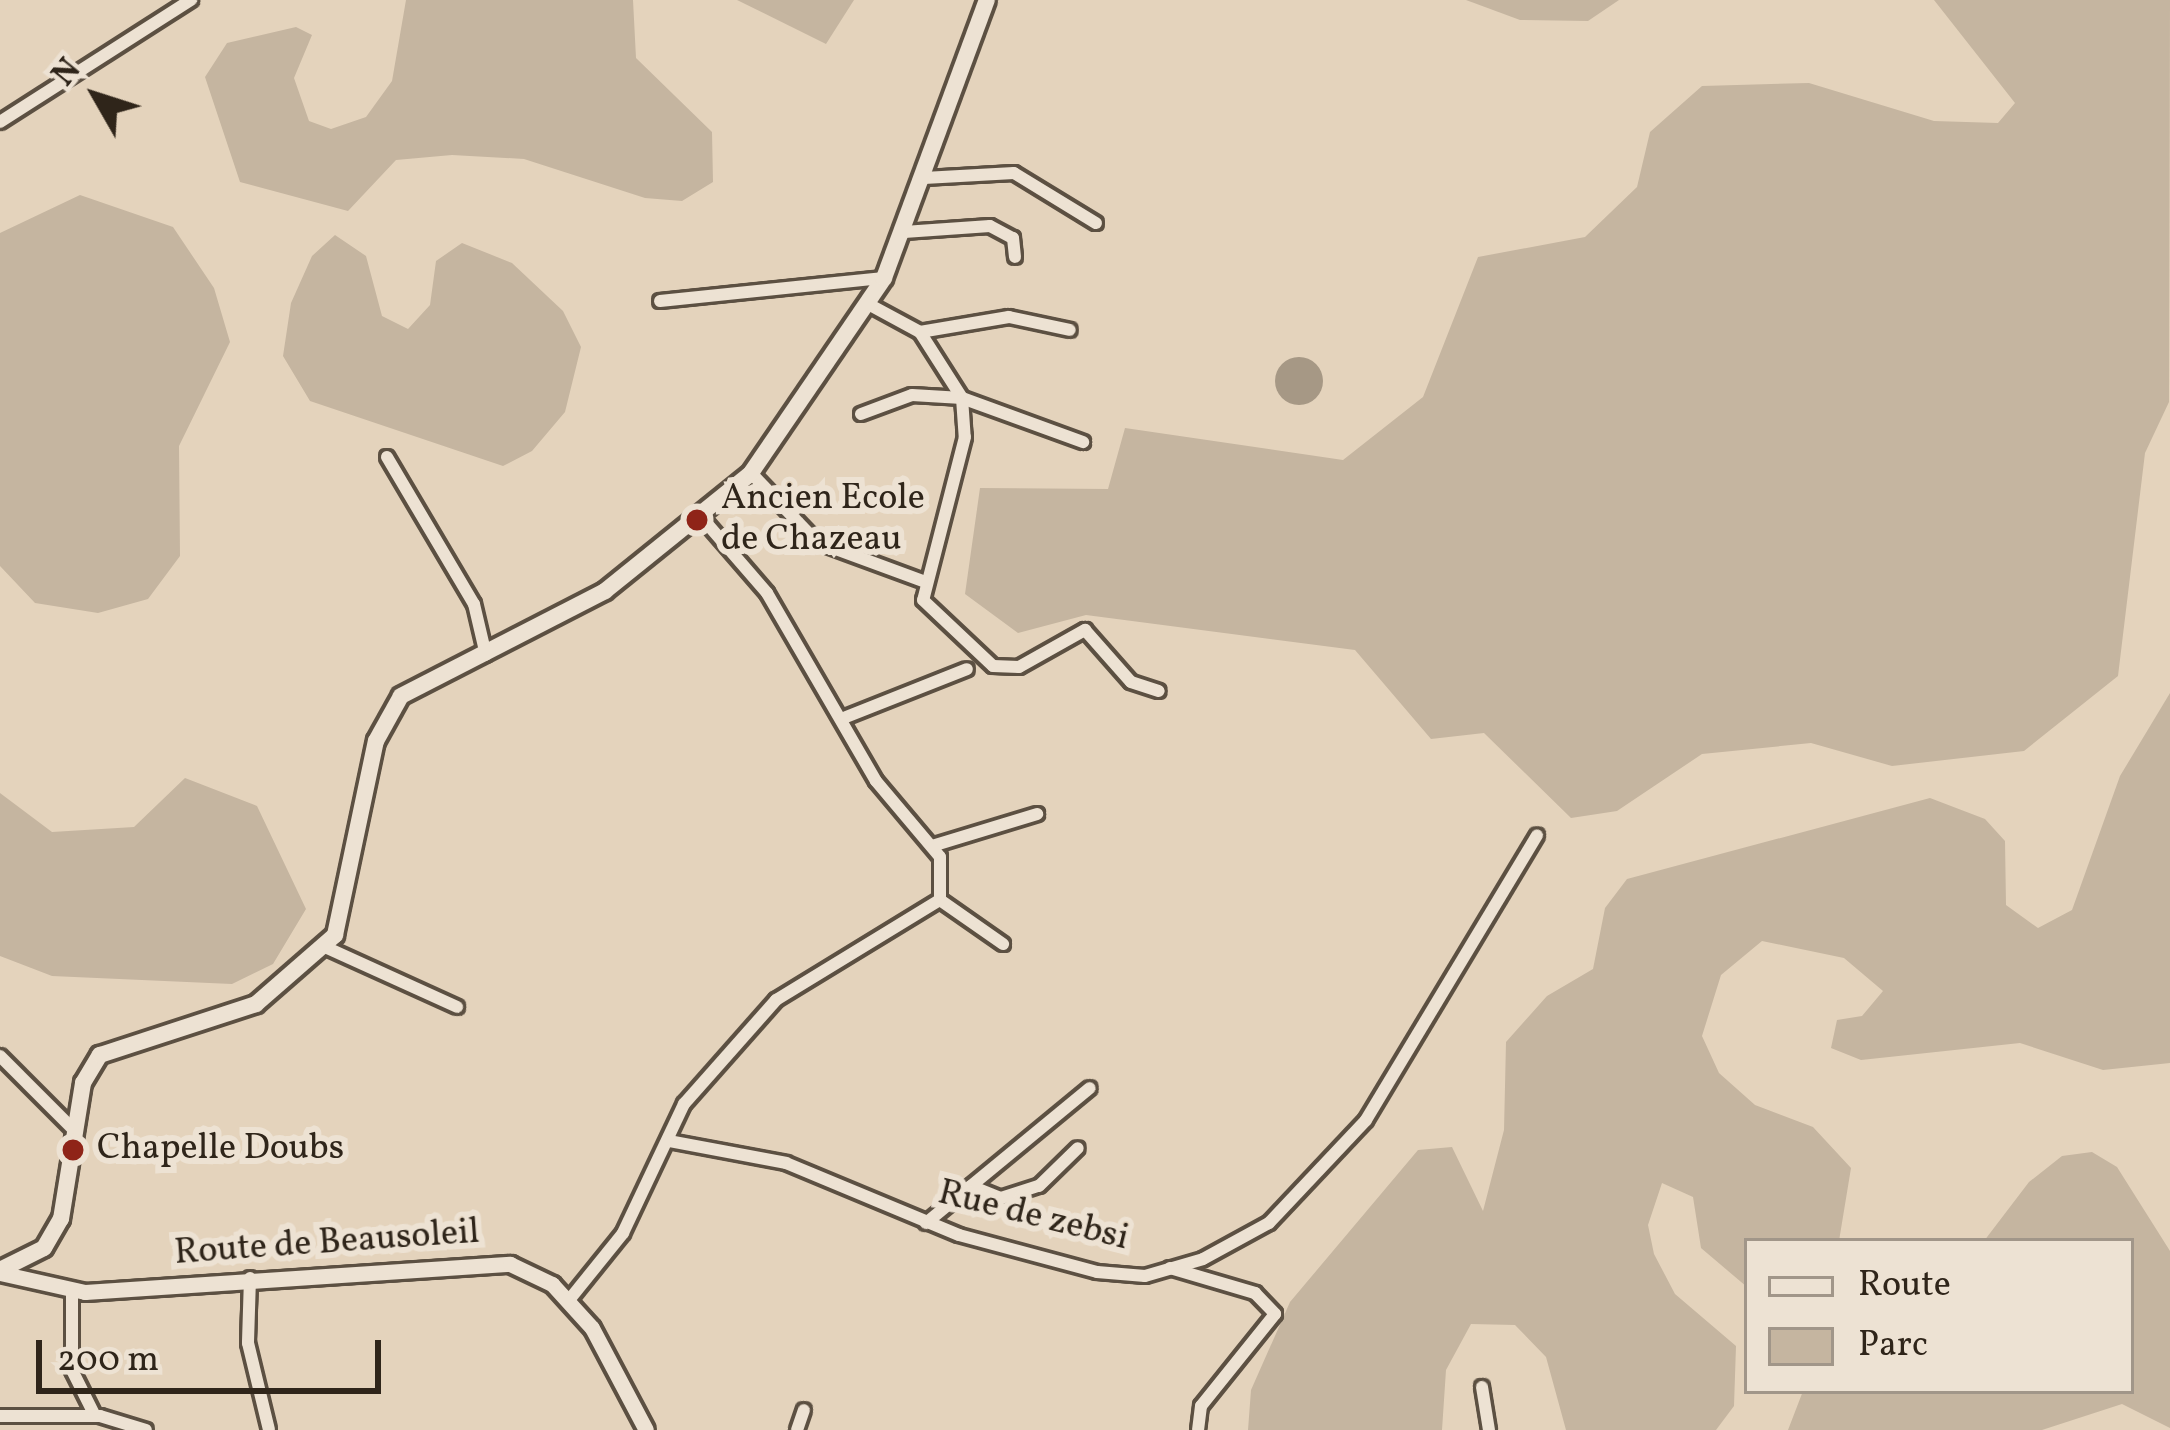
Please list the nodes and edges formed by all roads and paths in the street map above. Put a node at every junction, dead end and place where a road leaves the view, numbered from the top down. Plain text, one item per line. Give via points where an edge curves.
1 (191, 0) edge
2 (987, 0) edge
3 (0, 122) edge
4 (924, 178) junction
5 (1096, 223) dead end
6 (904, 232) junction
7 (1016, 257) dead end
8 (884, 278) junction
9 (660, 301) dead end
10 (870, 305) junction
11 (1070, 330) dead end
12 (920, 332) junction
13 (962, 398) junction
14 (861, 414) dead end
15 (1083, 442) dead end
16 (387, 457) dead end
17 (751, 472) junction
18 (704, 519) junction
19 (926, 582) junction
20 (486, 655) junction
21 (967, 669) dead end
22 (1159, 691) dead end
23 (846, 717) junction
24 (1037, 814) dead end
25 (1537, 835) dead end
26 (932, 845) junction
27 (940, 900) junction
28 (1003, 944) dead end
29 (325, 947) junction
30 (457, 1007) dead end
31 (0, 1056) edge
32 (1090, 1088) dead end
33 (76, 1132) junction
34 (669, 1142) junction
35 (1078, 1148) dead end
36 (971, 1186) junction
37 (926, 1222) junction
38 (1170, 1268) junction
39 (0, 1272) edge
40 (250, 1278) junction
41 (72, 1291) junction
42 (569, 1300) junction
43 (1482, 1387) dead end
44 (804, 1410) dead end
45 (0, 1416) edge
46 (95, 1416) junction
47 (146, 1430) edge
48 (269, 1430) edge
49 (646, 1430) edge
50 (797, 1430) edge
51 (1198, 1430) edge
52 (1489, 1430) edge

1 - 3 street
2 - 4 main road
4 - 5 street via 1014,173
4 - 6 main road
6 - 7 street via 990,226 1013,238
6 - 8 main road
8 - 9 street
8 - 10 main road
10 - 12 street
10 - 17 main road
11 - 12 street via 1009,317
12 - 13 street
13 - 14 street via 912,395
13 - 15 street
13 - 19 street via 964,437
16 - 20 street via 474,604
17 - 18 main road
17 - 19 street via 817,542
18 - 20 main road via 544,630
18 - 23 street
19 - 22 street via 923,600 952,636 993,666 1019,667 1085,630 1131,682
20 - 29 main road via 412,688 386,716 349,905
21 - 23 street
23 - 26 street via 876,781
24 - 26 street
25 - 38 street, Rue de zebsi via 1366,1120 1269,1222
26 - 27 street
27 - 28 street
27 - 34 street via 776,1000 684,1104
29 - 30 street
29 - 33 main road via 256,1004 109,1047 83,1083
31 - 33 street
32 - 36 street
33 - 39 main road via 56,1230
34 - 37 street, Rue de zebsi via 786,1162
34 - 42 street via 623,1233
35 - 36 street via 1039,1186 1001,1198
36 - 37 street
37 - 38 street, Rue de zebsi via 1097,1272
38 - 51 street via 1256,1293 1274,1314 1201,1406
39 - 41 street, Route de Beausoleil
40 - 41 street, Route de Beausoleil
40 - 42 street, Route de Beausoleil via 484,1258
40 - 48 street via 248,1343
41 - 46 street via 72,1370
42 - 49 street
43 - 52 street
44 - 50 street
45 - 46 street
46 - 47 street

